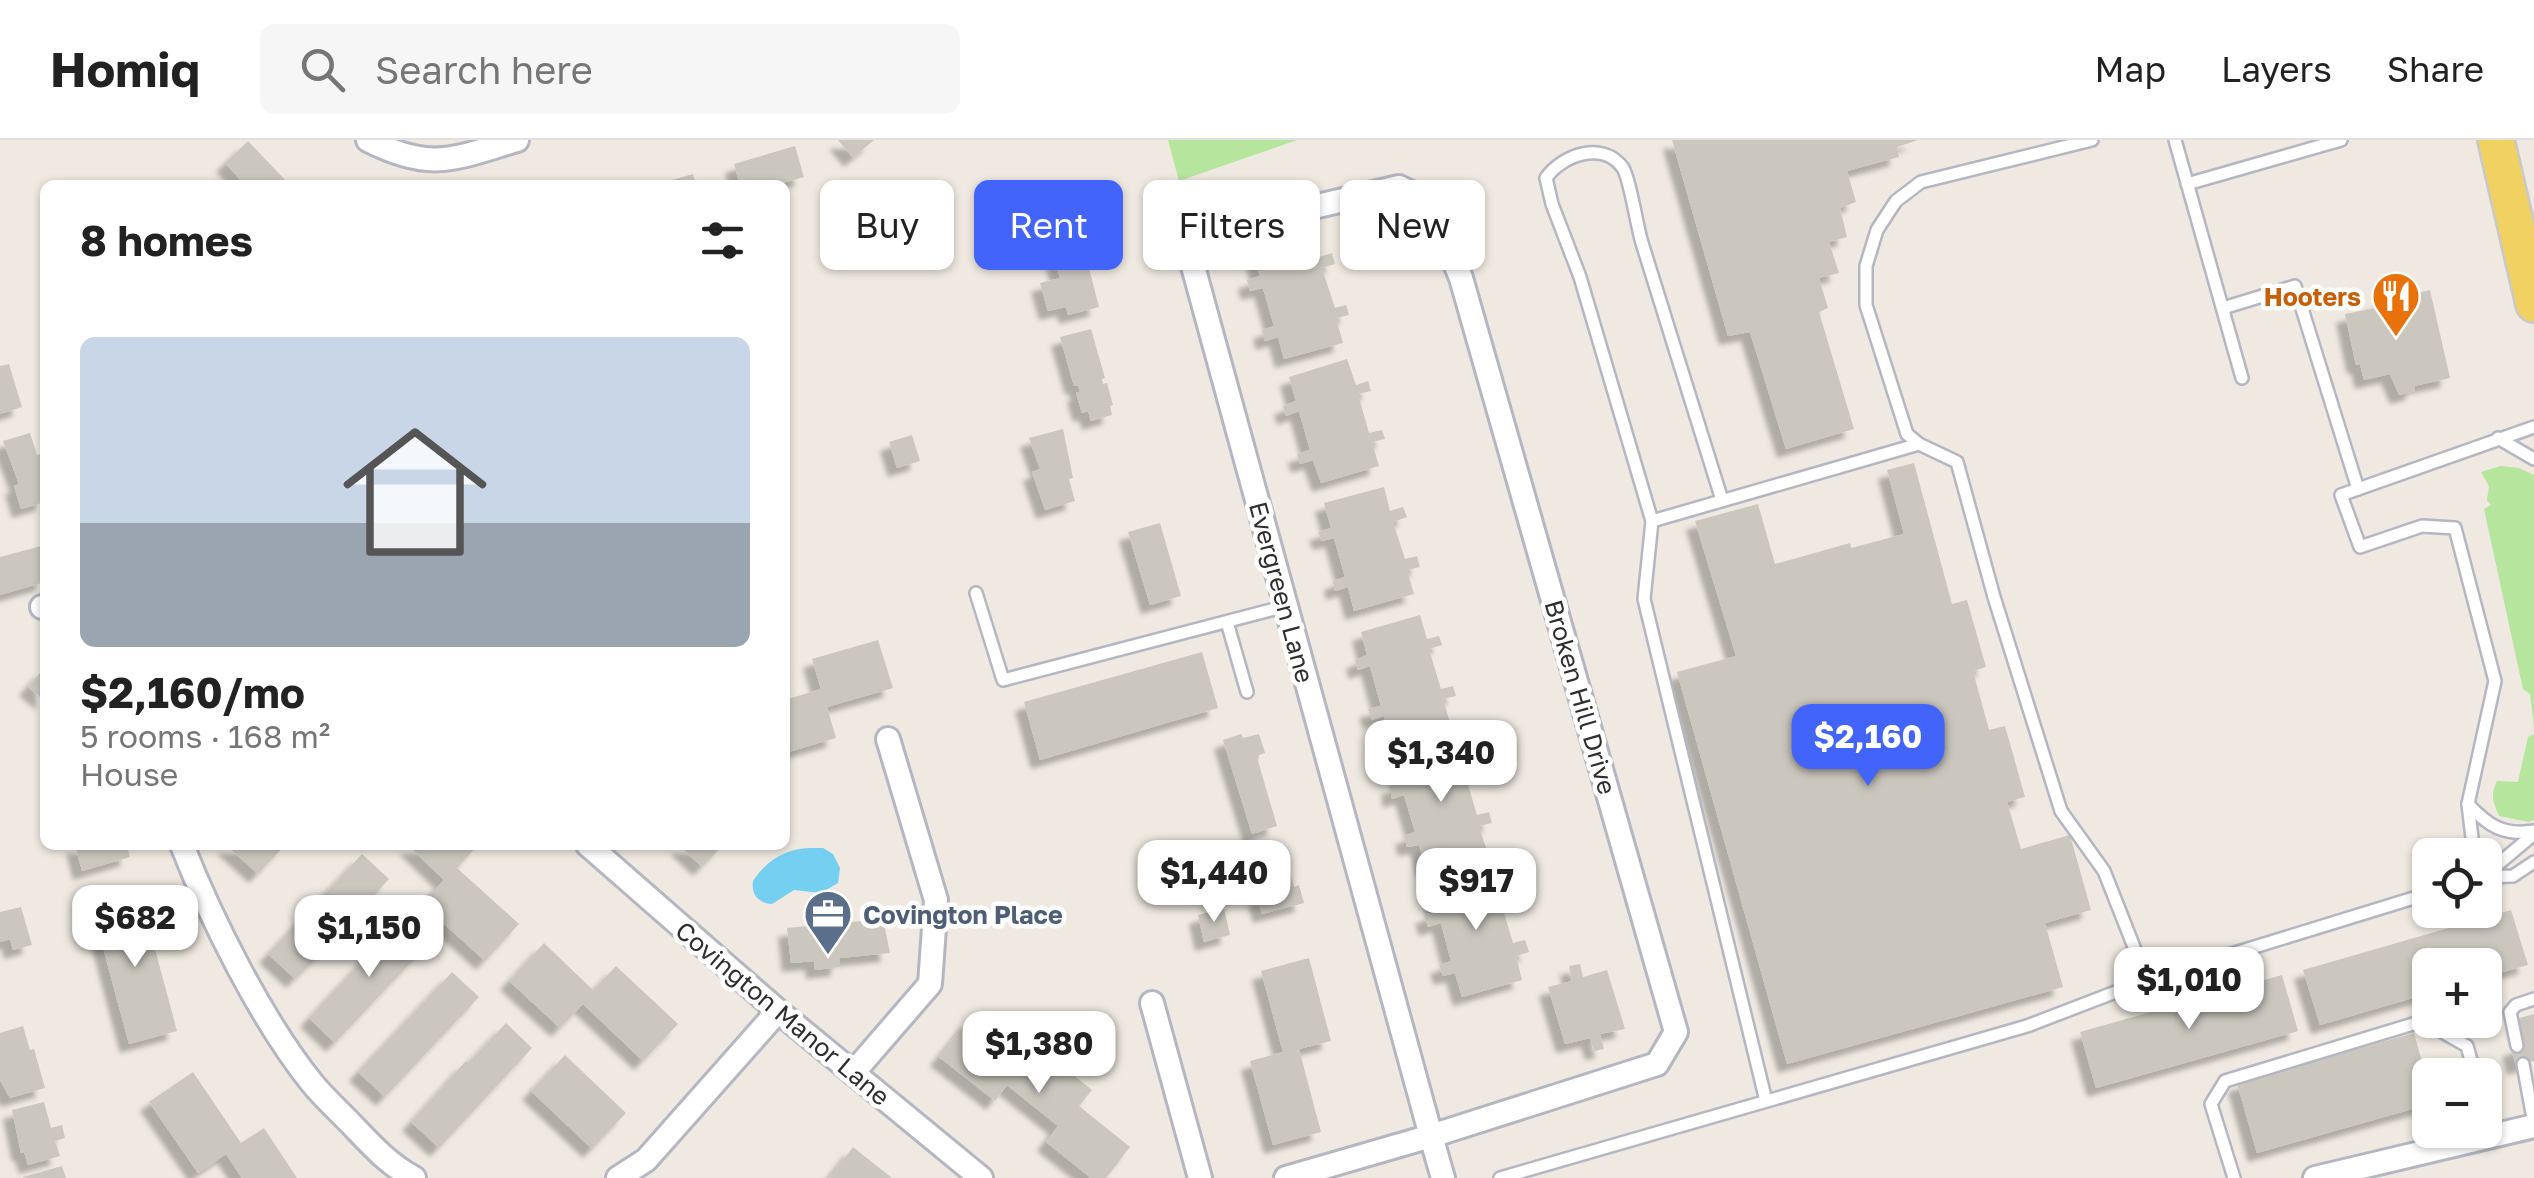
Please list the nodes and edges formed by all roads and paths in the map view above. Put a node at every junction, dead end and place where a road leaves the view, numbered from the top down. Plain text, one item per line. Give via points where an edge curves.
1 (368, 140) edge
2 (518, 140) edge
3 (2028, 140) edge
4 (2092, 140) edge
5 (2175, 140) edge
6 (2341, 140) edge
7 (2496, 140) edge
8 (2033, 156) junction
9 (2187, 184) junction
10 (1320, 205) edge
11 (1194, 270) edge
12 (2534, 304) edge
13 (2222, 308) junction
14 (2242, 378) dead end
15 (2534, 427) edge
16 (2498, 438) junction
17 (1920, 444) junction
18 (2534, 459) edge
19 (2358, 489) junction
20 (1722, 500) junction
21 (1652, 520) junction
22 (976, 593) dead end
23 (1286, 606) junction
24 (1227, 622) junction
25 (1246, 692) dead end
26 (888, 739) dead end
27 (2468, 804) junction
28 (2534, 833) edge
29 (2472, 838) edge
30 (184, 850) edge
31 (594, 850) edge
32 (2502, 861) edge
33 (2534, 862) edge
34 (2502, 876) edge
35 (2412, 899) edge
36 (2146, 980) junction
37 (2534, 999) edge
38 (1152, 1003) dead end
39 (778, 1011) junction
40 (2517, 1046) dead end
41 (2470, 1058) edge
42 (2523, 1064) dead end
43 (853, 1073) junction
44 (1766, 1101) junction
45 (2534, 1125) edge
46 (2502, 1126) edge
47 (1432, 1136) junction
48 (2431, 1148) edge
49 (388, 1172) edge
50 (2366, 1173) edge
51 (414, 1178) edge
52 (618, 1178) edge
53 (981, 1178) edge
54 (1200, 1178) edge
55 (1286, 1178) edge
56 (1442, 1178) edge
57 (1500, 1178) edge
58 (2234, 1178) edge
59 (2315, 1178) edge

1 - 2 street via 402,157 447,160
3 - 8 lane
4 - 8 lane
5 - 9 lane
6 - 9 lane
7 - 12 main road
8 - 17 lane via 1920,182 1877,230 1866,266 1866,306 1907,434
9 - 13 lane
10 - 47 street, Broken Hill Drive via 1398,186 1430,202 1461,278 1676,1032 1657,1064
11 - 23 street, Evergreen Lane
13 - 14 lane
13 - 19 lane via 2294,286
15 - 16 lane
16 - 18 lane
16 - 19 lane
17 - 20 lane
17 - 36 lane via 1957,462 2061,810 2104,872
19 - 27 lane via 2341,495 2360,547 2422,526 2455,528 2495,681
20 - 21 lane
20 - 21 lane via 1624,168 1603,153 1579,153 1556,164 1546,178
21 - 44 lane via 1644,599
22 - 24 lane via 1003,680
23 - 24 lane
23 - 47 street, Evergreen Lane
24 - 25 lane
26 - 43 street via 936,900 930,984
27 - 28 lane via 2502,832
27 - 29 lane
28 - 32 lane
30 - 49 street via 274,1027
31 - 39 street, Covington Manor Lane
33 - 34 lane
35 - 36 lane
36 - 44 lane via 2027,1026
37 - 40 lane via 2510,1012
38 - 54 street
39 - 43 street, Covington Manor Lane
39 - 52 street via 646,1160
41 - 58 lane via 2467,1046 2422,1021 2225,1081 2210,1104
42 - 45 lane
43 - 53 street, Covington Manor Lane
44 - 57 lane
45 - 46 street
47 - 55 street, Broken Hill Drive
47 - 56 street, Evergreen Lane
48 - 50 street
49 - 51 street
50 - 59 street

